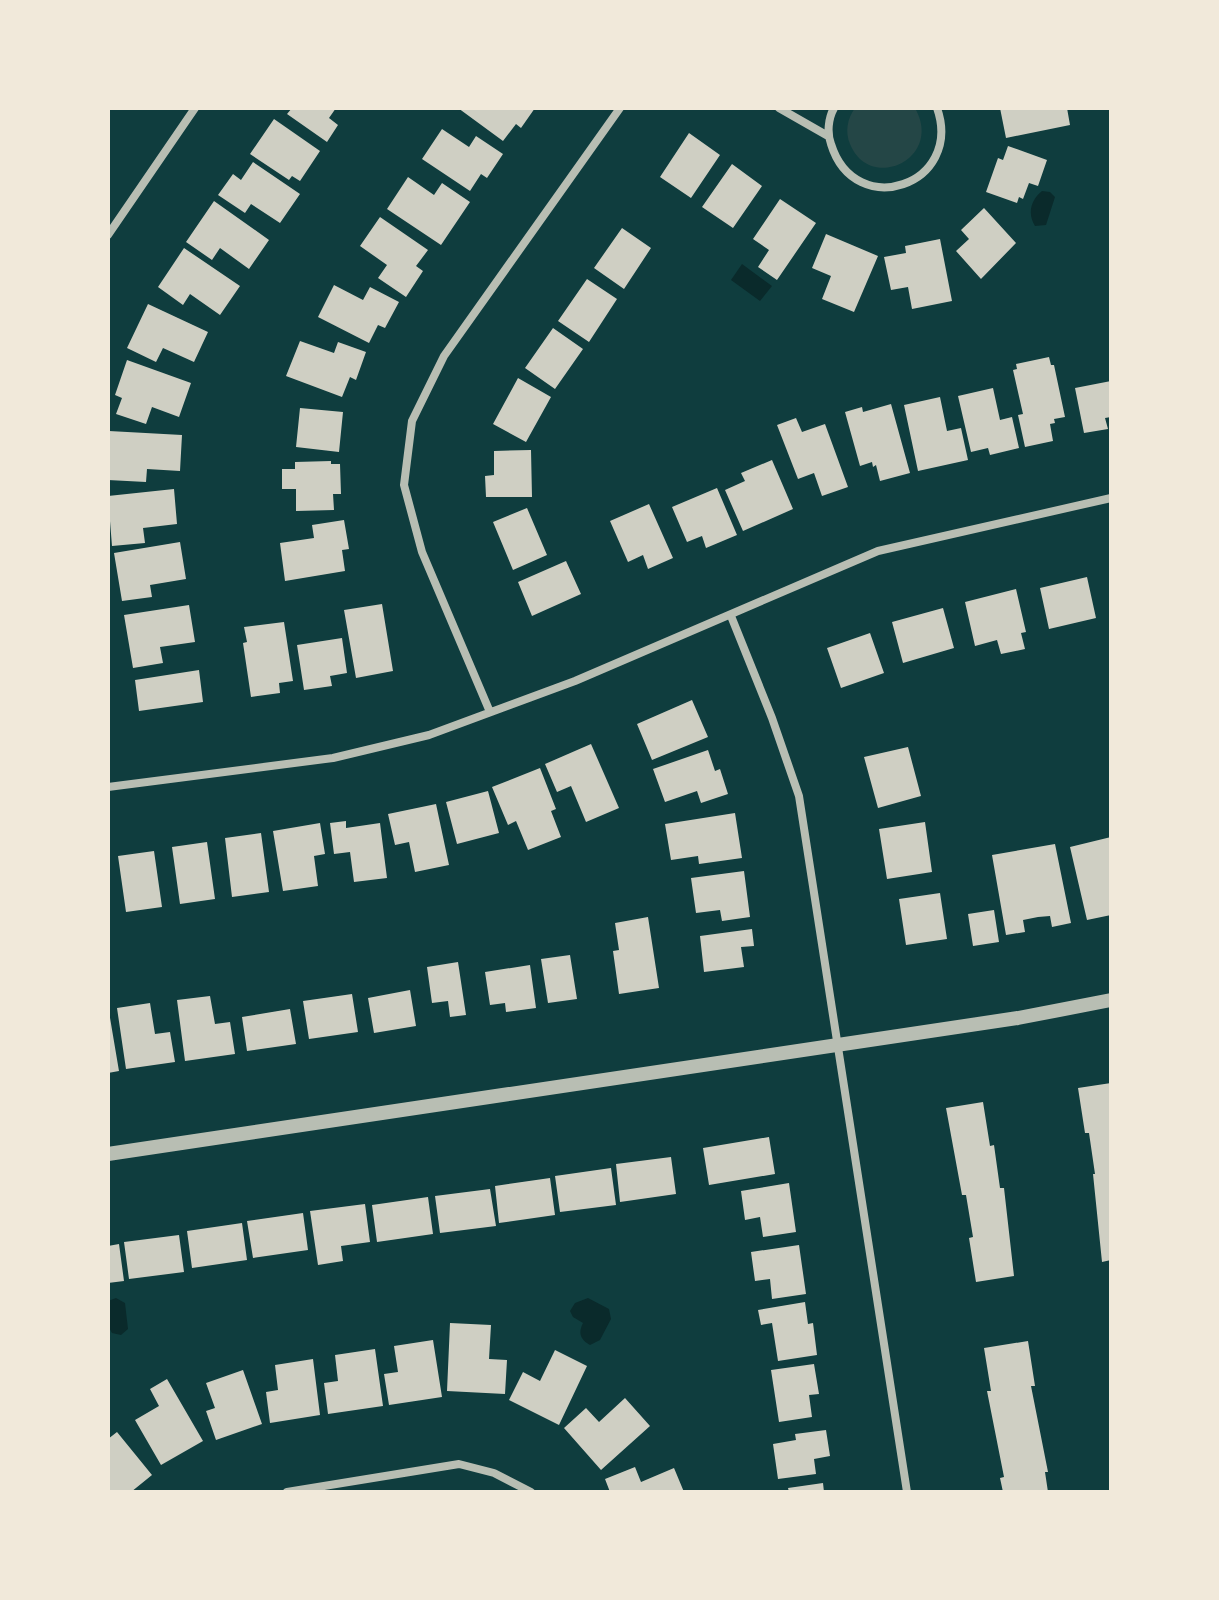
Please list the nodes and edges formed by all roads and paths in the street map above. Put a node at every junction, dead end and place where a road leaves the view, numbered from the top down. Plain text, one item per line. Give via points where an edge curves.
1 (195, 108) edge
2 (620, 108) edge
3 (779, 108) edge
4 (834, 108) edge
5 (937, 108) edge
6 (828, 136) junction
7 (108, 235) edge
8 (1111, 498) edge
9 (731, 616) junction
10 (490, 712) junction
11 (108, 787) edge
12 (1111, 1000) edge
13 (836, 1043) junction
14 (108, 1154) edge
15 (287, 1492) edge
16 (531, 1492) edge
17 (907, 1492) edge

1 - 7 street
2 - 10 street via 444,356 412,421 404,485 422,552
3 - 6 street
4 - 6 street
5 - 6 street via 941,144 933,163 898,187 874,187 851,178 835,159
8 - 9 street via 878,551
9 - 10 street
9 - 13 street via 799,796
10 - 11 street via 429,735 333,758
12 - 13 street
13 - 14 street
13 - 17 street
15 - 16 street via 459,1464 494,1473

